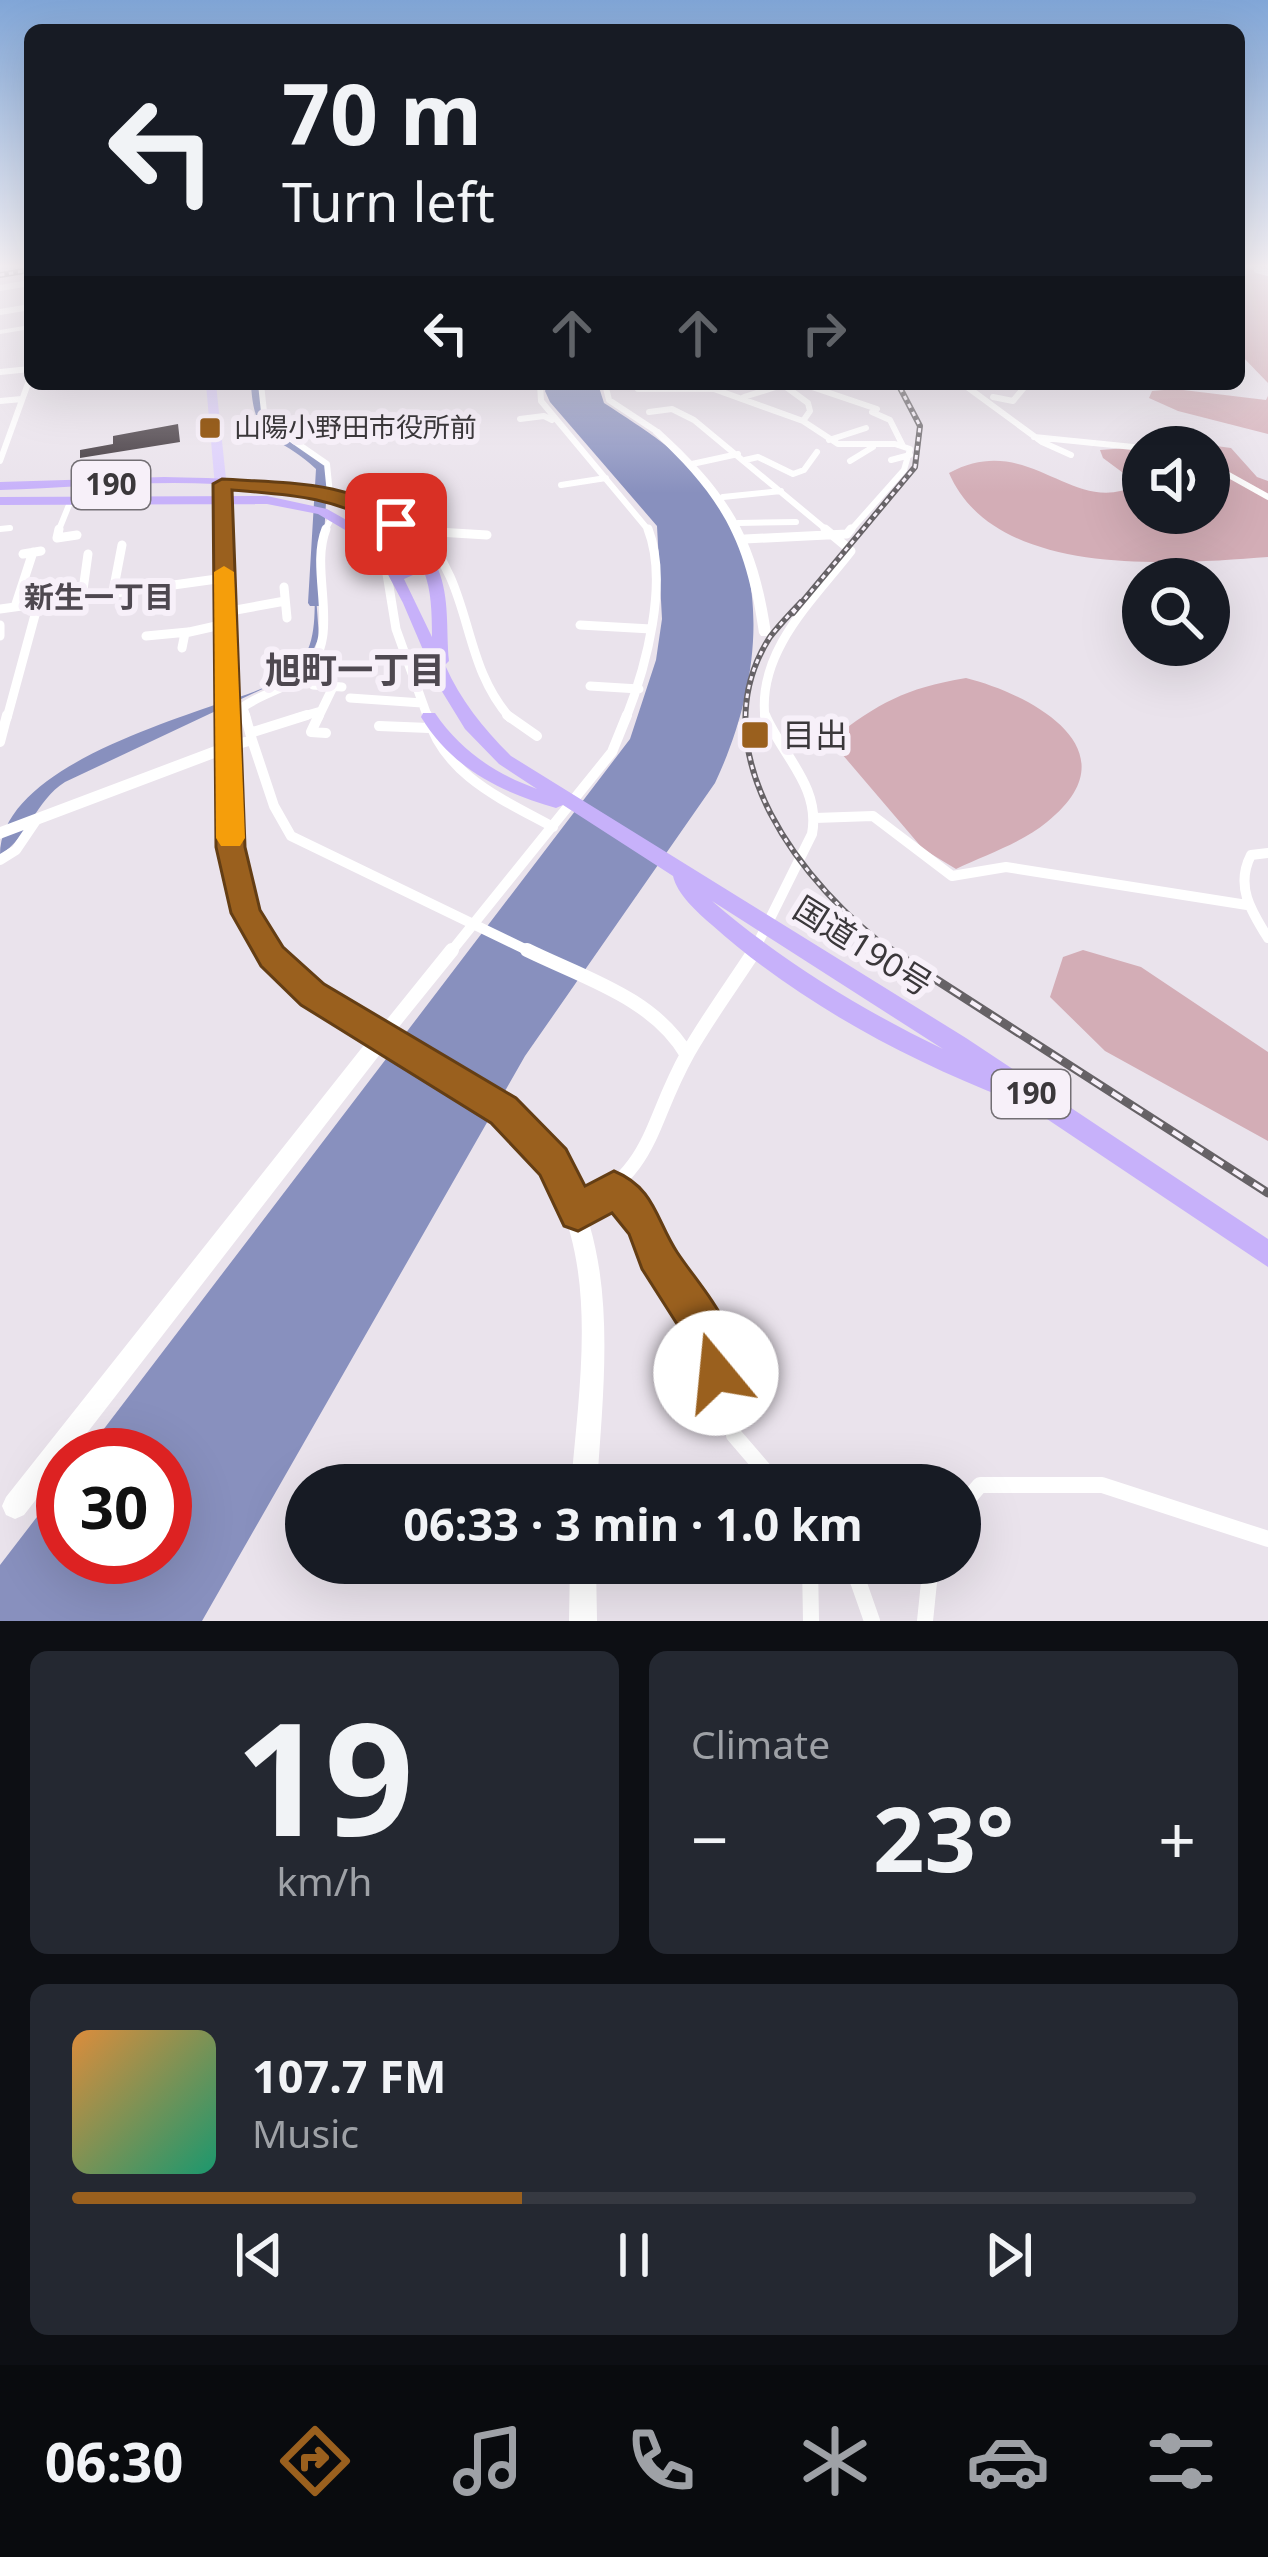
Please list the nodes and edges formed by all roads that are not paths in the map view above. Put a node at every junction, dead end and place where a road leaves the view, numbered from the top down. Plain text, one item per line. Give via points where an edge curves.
1 (14, 371) junction
2 (0, 372) edge
3 (24, 373) edge
4 (9, 382) dead end
5 (25, 390) edge
6 (212, 390) edge
7 (262, 390) edge
8 (540, 390) edge
9 (606, 390) edge
10 (639, 390) edge
11 (716, 390) edge
12 (719, 390) edge
13 (764, 390) edge
14 (792, 390) edge
15 (802, 390) edge
16 (825, 390) edge
17 (975, 390) edge
18 (978, 390) edge
19 (1023, 390) edge
20 (725, 392) junction
21 (796, 392) junction
22 (741, 398) junction
23 (22, 399) junction
24 (0, 401) edge
25 (858, 404) junction
26 (877, 409) dead end
27 (649, 412) junction
28 (520, 419) dead end
29 (803, 421) junction
30 (560, 424) junction
31 (13, 425) junction
32 (0, 427) edge
33 (866, 428) dead end
34 (656, 431) junction
35 (1112, 436) dead end
36 (1034, 437) junction
37 (1073, 439) junction
38 (829, 440) junction
39 (878, 444) junction
40 (1122, 445) edge
41 (864, 446) junction
42 (903, 446) junction
43 (817, 452) dead end
44 (910, 454) junction
45 (1071, 455) dead end
46 (742, 457) junction
47 (797, 459) dead end
48 (891, 460) dead end
49 (0, 461) edge
50 (808, 462) junction
51 (692, 464) junction
52 (1230, 476) edge
53 (606, 478) junction
54 (561, 484) dead end
55 (0, 486) edge
56 (781, 490) junction
57 (222, 491) junction
58 (722, 497) junction
59 (1268, 497) edge
60 (0, 500) edge
61 (71, 500) junction
62 (325, 504) junction
63 (224, 518) junction
64 (796, 522) dead end
65 (738, 523) junction
66 (421, 531) junction
67 (77, 535) dead end
68 (487, 535) dead end
69 (837, 537) junction
70 (745, 538) junction
71 (138, 551) dead end
72 (32, 552) dead end
73 (88, 554) dead end
74 (224, 578) junction
75 (284, 587) dead end
76 (113, 592) junction
77 (82, 598) junction
78 (285, 601) junction
79 (38, 604) junction
80 (15, 607) junction
81 (0, 609) edge
82 (225, 618) junction
83 (286, 618) dead end
84 (0, 625) edge
85 (580, 625) dead end
86 (651, 629) junction
87 (188, 632) junction
88 (765, 633) joint
89 (0, 636) edge
90 (146, 636) dead end
91 (182, 648) dead end
92 (775, 650) junction
93 (442, 678) junction
94 (313, 685) dead end
95 (590, 686) dead end
96 (639, 689) junction
97 (350, 698) dead end
98 (321, 711) junction
99 (427, 716) junction
100 (379, 725) dead end
101 (326, 733) dead end
102 (537, 736) dead end
103 (251, 737) junction
104 (0, 742) edge
105 (228, 747) junction
106 (567, 802) junction
107 (815, 818) junction
108 (34, 820) junction
109 (554, 827) junction
110 (1, 833) edge
111 (1268, 853) edge
112 (0, 860) edge
113 (676, 868) junction
114 (1247, 905) junction
115 (479, 928) junction
116 (1268, 938) edge
117 (756, 949) junction
118 (386, 1041) junction
119 (687, 1055) junction
120 (1035, 1096) junction
121 (614, 1190) junction
122 (578, 1212) junction
123 (1268, 1254) edge
124 (585, 1464) edge
125 (758, 1464) edge
126 (981, 1484) edge
127 (8, 1515) edge
128 (1268, 1538) edge
129 (583, 1584) edge
130 (810, 1584) edge
131 (859, 1584) edge
132 (929, 1584) edge
133 (584, 1621) edge
134 (811, 1621) edge
135 (872, 1621) edge
136 (925, 1621) edge

1 - 2 street
1 - 3 street
1 - 4 street
5 - 23 street
6 - 57 main road
7 - 62 street via 265,422 327,464
8 - 30 street
9 - 34 street via 608,400
10 - 27 street
11 - 20 street
12 - 20 street
13 - 22 street
14 - 21 street
15 - 21 street
16 - 25 street
17 - 36 street
18 - 19 street via 1001,402
20 - 22 street
21 - 29 street via 810,407
22 - 29 street
23 - 24 street
23 - 31 street
25 - 26 street
25 - 42 street via 890,420
27 - 34 street
27 - 46 street via 672,409
28 - 30 street
29 - 38 street
30 - 53 street
31 - 32 street
31 - 49 street
33 - 38 street
34 - 51 main road
35 - 37 street
36 - 37 street
36 - 45 street
37 - 40 street
38 - 41 street
39 - 41 street
39 - 41 street via 851,456
39 - 42 street
42 - 44 street
43 - 50 street
44 - 48 street
44 - 69 street via 860,523
46 - 50 street via 794,474
46 - 51 street
46 - 56 street
47 - 50 street
51 - 58 main road
52 - 59 street
53 - 54 street
53 - 86 street via 651,532
55 - 57 highway, 国道190号 / 190
56 - 58 street
56 - 69 street
57 - 61 highway, 国道190号 / 190
57 - 62 highway, 国道190号 / 190
57 - 63 main road
58 - 65 main road
60 - 61 highway, 国道190号 / 190
61 - 67 street via 57,538
62 - 63 highway via 259,502
62 - 66 street via 350,495
62 - 93 highway, 国道190号 / 190 via 384,552
62 - 93 highway, 国道190号 / 190 via 396,524 426,556 440,598
62 - 99 street via 382,564
62 - 103 street via 320,649 302,675 243,707
63 - 74 main road
64 - 65 street
65 - 70 main road
66 - 68 street
66 - 102 street via 457,589 478,668 513,720
69 - 70 street
69 - 92 street via 849,550
70 - 88 main road
71 - 76 street via 121,549
72 - 80 street
73 - 77 street
74 - 76 street
74 - 82 main road
75 - 78 street
76 - 77 street
77 - 79 street
78 - 82 street
78 - 83 street
79 - 80 street
79 - 104 street
80 - 81 street
82 - 87 street
82 - 105 main road
84 - 89 street
85 - 86 street
86 - 96 street
87 - 90 street
87 - 91 street
88 - 92 street
92 - 107 street via 762,711 802,774
93 - 106 highway, 国道190号 / 190 via 490,748
94 - 98 street via 337,687
95 - 96 street
96 - 109 street via 612,752
97 - 99 street
98 - 101 street via 310,732
98 - 103 street
99 - 100 street
99 - 106 highway via 475,766
99 - 109 street via 446,756 470,781
103 - 105 street
103 - 115 street via 291,836
105 - 108 main road
105 - 118 main road via 230,847 246,913 284,970
106 - 113 highway, 国道190号 / 190
107 - 114 street via 873,816 952,876 1006,867
107 - 117 street
108 - 110 main road
108 - 112 street
109 - 115 street
111 - 114 street via 1251,855 1243,868
113 - 117 highway
113 - 120 highway, 国道190号 / 190
114 - 116 street
115 - 118 street
115 - 119 street via 650,1010
117 - 119 street
117 - 120 highway via 894,1036
118 - 122 main road via 503,1110 553,1162
118 - 127 main road
119 - 121 street via 636,1167
120 - 123 highway, 国道190号 / 190
121 - 122 street
121 - 125 street via 640,1214 656,1256 711,1340 734,1435
122 - 124 main road via 594,1324
126 - 128 street via 1102,1485
129 - 133 main road
130 - 134 street
131 - 135 street
132 - 136 street

